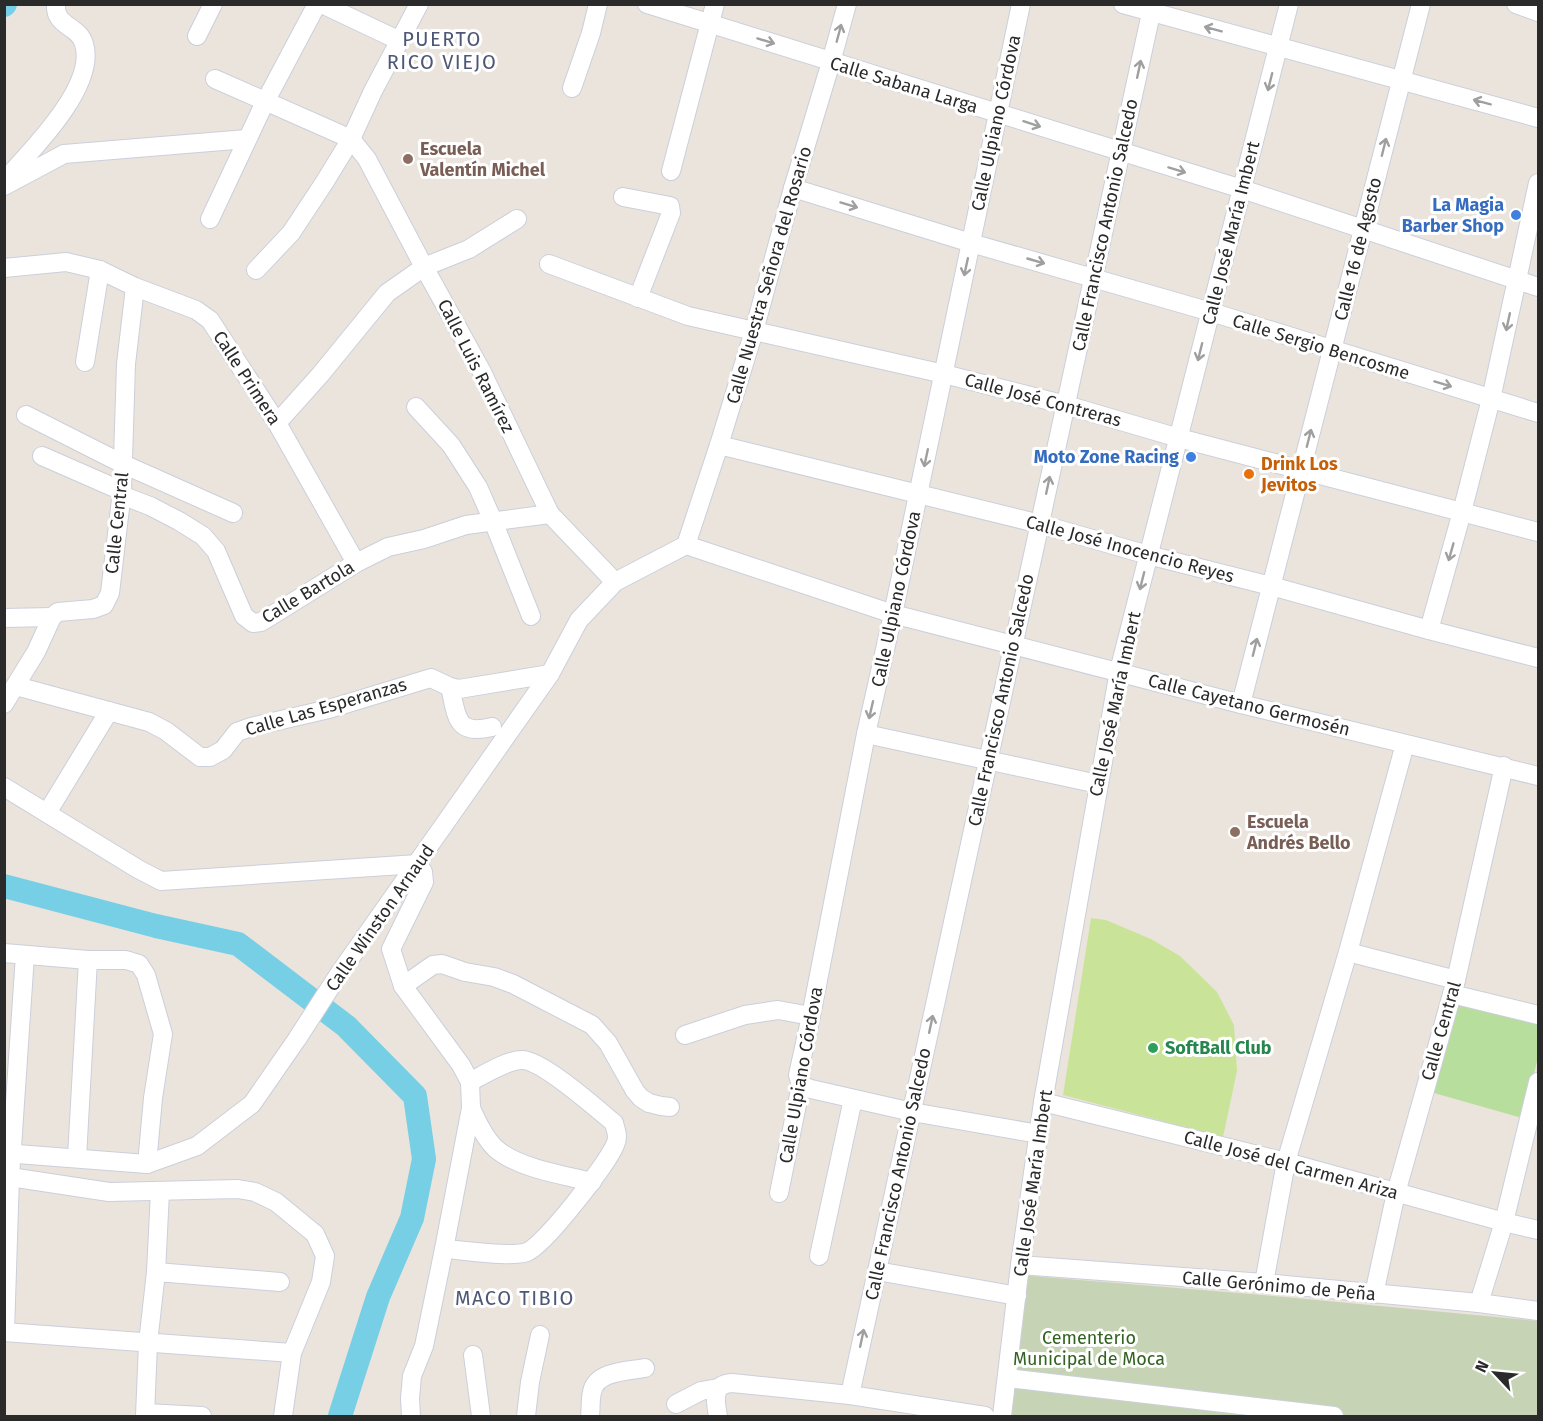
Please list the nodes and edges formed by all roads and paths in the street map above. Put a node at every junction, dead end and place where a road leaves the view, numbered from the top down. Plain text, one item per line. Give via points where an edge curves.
1 (56, 4) edge
2 (213, 4) edge
3 (320, 4) edge
4 (419, 4) edge
5 (598, 4) edge
6 (646, 4) edge
7 (715, 4) edge
8 (847, 4) edge
9 (1021, 4) edge
10 (1123, 4) edge
11 (1289, 4) edge
12 (1421, 4) edge
13 (1516, 4) edge
14 (1153, 8) edge
15 (1539, 12) edge
16 (710, 24) junction
17 (197, 36) dead end
18 (400, 41) junction
19 (1278, 47) junction
20 (831, 62) junction
21 (215, 79) dead end
22 (1401, 80) junction
23 (572, 88) dead end
24 (265, 102) junction
25 (998, 114) junction
26 (1539, 118) edge
27 (248, 139) junction
28 (351, 139) junction
29 (1121, 153) junction
30 (671, 171) dead end
31 (4, 181) edge
32 (1539, 183) edge
33 (4, 186) edge
34 (793, 188) junction
35 (1242, 189) junction
36 (623, 197) dead end
37 (210, 219) dead end
38 (517, 219) dead end
39 (1363, 229) junction
40 (971, 243) junction
41 (549, 264) dead end
42 (424, 267) junction
43 (4, 268) edge
44 (100, 270) junction
45 (256, 270) dead end
46 (1094, 278) junction
47 (1518, 280) junction
48 (135, 287) junction
49 (1539, 287) edge
50 (638, 298) junction
51 (1211, 312) junction
52 (754, 331) junction
53 (1332, 350) junction
54 (86, 362) dead end
55 (944, 374) junction
56 (1491, 399) junction
57 (1066, 405) junction
58 (416, 406) dead end
59 (1539, 413) edge
60 (26, 415) dead end
61 (277, 423) junction
62 (1179, 438) junction
63 (719, 445) junction
64 (42, 456) dead end
65 (123, 464) junction
66 (1301, 469) junction
67 (121, 493) junction
68 (918, 495) junction
69 (1462, 512) junction
70 (233, 513) dead end
71 (550, 514) junction
72 (493, 521) junction
73 (1040, 524) junction
74 (1539, 532) edge
75 (686, 545) junction
76 (1148, 555) junction
77 (356, 563) junction
78 (615, 582) junction
79 (1271, 586) junction
80 (893, 614) junction
81 (531, 616) dead end
82 (52, 617) junction
83 (4, 618) edge
84 (1429, 630) junction
85 (1013, 646) junction
86 (1539, 658) edge
87 (1119, 671) junction
88 (550, 674) junction
89 (16, 686) junction
90 (450, 687) junction
91 (4, 704) edge
92 (1241, 704) junction
93 (110, 711) junction
94 (492, 727) dead end
95 (866, 734) junction
96 (1405, 744) junction
97 (988, 760) junction
98 (1504, 766) junction
99 (1539, 776) edge
100 (1098, 784) junction
101 (4, 787) edge
102 (47, 813) junction
103 (417, 864) junction
104 (1348, 952) junction
105 (4, 953) edge
106 (25, 955) junction
107 (88, 960) junction
108 (403, 986) junction
109 (1454, 987) junction
110 (1539, 1015) edge
111 (811, 1016) junction
112 (685, 1035) dead end
113 (470, 1082) junction
114 (1539, 1082) edge
115 (801, 1085) junction
116 (853, 1099) junction
117 (1043, 1102) junction
118 (670, 1107) dead end
119 (471, 1108) junction
120 (912, 1112) junction
121 (1040, 1134) junction
122 (8, 1153) edge
123 (78, 1158) junction
124 (1286, 1162) junction
125 (147, 1164) junction
126 (10, 1177) junction
127 (592, 1182) junction
128 (160, 1192) junction
129 (1396, 1192) junction
130 (778, 1193) dead end
131 (1504, 1222) junction
132 (1539, 1230) edge
133 (444, 1249) junction
134 (819, 1256) dead end
135 (1020, 1265) junction
136 (877, 1271) junction
137 (156, 1272) junction
138 (280, 1282) dead end
139 (1264, 1283) junction
140 (1374, 1294) junction
141 (1017, 1296) junction
142 (1479, 1303) junction
143 (1539, 1311) edge
144 (5, 1332) edge
145 (540, 1335) dead end
146 (148, 1343) junction
147 (292, 1353) junction
148 (473, 1355) dead end
149 (645, 1368) dead end
150 (1007, 1378) junction
151 (718, 1388) junction
152 (850, 1395) junction
153 (676, 1404) dead end
154 (145, 1415) edge
155 (202, 1416) edge
156 (283, 1416) edge
157 (411, 1416) edge
158 (482, 1416) edge
159 (526, 1416) edge
160 (590, 1416) edge
161 (718, 1416) edge
162 (985, 1416) edge
163 (1002, 1416) edge
164 (1334, 1416) edge

1 - 31 street via 60,20 84,41 82,76 54,125
2 - 17 street
3 - 18 street
3 - 24 street
4 - 18 street
5 - 23 street
6 - 16 street, Calle Sabana Larga
7 - 16 street
20 -> 8 street, Calle Nuestra Señora del Rosario
9 - 25 street, Calle Ulpiano Córdova
10 - 14 street
11 - 19 street, Calle José María Imbert
12 - 22 street, Calle 16 de Agosto
13 - 15 street
19 -> 14 street
29 -> 14 street, Calle Francisco Antonio Salcedo
16 -> 20 street, Calle Sabana Larga
16 - 30 street
18 - 28 street
19 - 22 street
19 -> 35 street, Calle José María Imbert
20 - 25 street, Calle Sabana Larga
20 - 34 street, Calle Nuestra Señora del Rosario
21 - 24 street
26 -> 22 street
39 -> 22 street, Calle 16 de Agosto
24 - 27 street
24 - 28 street
25 -> 29 street, Calle Sabana Larga
25 - 40 street, Calle Ulpiano Córdova
27 - 33 street via 64,154
27 - 37 street
28 - 42 street, Calle Luis Ramírez via 367,159
28 - 45 street via 291,233
29 -> 35 street, Calle Sabana Larga
29 - 46 street, Calle Francisco Antonio Salcedo
32 - 47 street
34 -> 40 street, Calle Sergio Bencosme
34 - 52 street, Calle Nuestra Señora del Rosario
35 - 39 street, Calle Sabana Larga
35 - 51 street, Calle José María Imbert
36 - 50 street via 671,209
38 - 42 street via 469,249
39 - 47 street, Calle Sabana Larga
39 - 53 street, Calle 16 de Agosto
40 -> 46 street, Calle Sergio Bencosme
40 -> 55 street, Calle Ulpiano Córdova
41 - 50 street, Calle José Contreras
42 - 61 street via 387,293
42 - 71 street, Calle Luis Ramírez via 481,370
43 - 44 street, Calle Primera via 66,262
44 - 48 street, Calle Primera
44 - 54 street
46 - 51 street, Calle Sergio Bencosme
46 - 57 street, Calle Francisco Antonio Salcedo
47 - 49 street, Calle Sabana Larga
47 -> 56 street
48 - 61 street, Calle Primera via 196,310 210,320
48 - 65 street, Calle Central via 126,364
50 - 52 street, Calle José Contreras via 688,316
51 - 53 street, Calle Sergio Bencosme
51 -> 62 street, Calle José María Imbert
52 - 55 street, Calle José Contreras
52 - 63 street, Calle Nuestra Señora del Rosario
53 -> 56 street, Calle Sergio Bencosme
66 -> 53 street, Calle 16 de Agosto
55 - 57 street, Calle José Contreras
55 -> 68 street, Calle Ulpiano Córdova
56 - 59 street, Calle Sergio Bencosme
56 - 69 street
57 - 62 street, Calle José Contreras
73 -> 57 street, Calle Francisco Antonio Salcedo
58 - 72 street via 452,445
60 - 65 street
61 - 77 street, Calle Primera
62 - 66 street, Calle José Contreras
62 - 76 street, Calle José María Imbert
63 - 68 street, Calle José Inocencio Reyes
63 - 75 street, Calle Nuestra Señora del Rosario
64 - 67 street
65 - 67 street, Calle Central
65 - 70 street
66 - 69 street, Calle José Contreras
66 - 79 street, Calle 16 de Agosto
67 - 77 street, Calle Bartola via 202,536 216,551 244,616 254,623
67 - 82 street, Calle Central via 110,593 104,605 58,612
68 - 73 street, Calle José Inocencio Reyes
68 - 80 street, Calle Ulpiano Córdova
69 - 74 street, Calle José Contreras
69 -> 84 street
71 - 72 street, Calle Bartola
71 - 78 street, Calle Luis Ramírez
72 - 77 street, Calle Bartola via 388,548
72 - 81 street
73 - 76 street, Calle José Inocencio Reyes
73 - 85 street, Calle Francisco Antonio Salcedo
75 - 78 street, Calle Winston Arnaud
75 - 80 street, Calle Cayetano Germosén
76 - 79 street, Calle José Inocencio Reyes
76 -> 87 street, Calle José María Imbert
78 - 88 street, Calle Winston Arnaud via 579,620
79 - 84 street, Calle José Inocencio Reyes
92 -> 79 street, Calle 16 de Agosto
80 - 85 street, Calle Cayetano Germosén
80 -> 95 street, Calle Ulpiano Córdova
82 - 83 street
82 - 89 street
84 - 86 street, Calle José Inocencio Reyes
85 - 87 street, Calle Cayetano Germosén
85 - 97 street, Calle Francisco Antonio Salcedo
87 - 92 street, Calle Cayetano Germosén
87 - 100 street, Calle José María Imbert
88 - 90 street, Calle Las Esperanzas via 459,689
88 - 103 street, Calle Winston Arnaud
89 - 91 street
89 - 93 street, Calle Las Esperanzas
90 - 93 street, Calle Las Esperanzas via 431,678 329,710 251,727 237,732 223,750 210,758 200,757 149,722
90 - 94 street via 461,725 469,730
92 - 96 street, Calle Cayetano Germosén
93 - 102 street
95 - 97 street
95 - 111 street, Calle Ulpiano Córdova
96 - 98 street, Calle Cayetano Germosén
96 - 104 street
97 - 100 street
120 -> 97 street, Calle Francisco Antonio Salcedo
98 - 99 street, Calle Cayetano Germosén
98 - 109 street, Calle Central
100 - 117 street, Calle José María Imbert
101 - 102 street
102 - 103 street via 161,881
103 - 108 street via 424,882 391,949
103 - 125 street, Calle Winston Arnaud via 252,1104 197,1146
104 - 109 street
104 - 124 street
105 - 106 street
106 - 107 street
106 - 122 street
107 - 123 street
107 - 125 street via 126,960 139,964 146,975 163,1034
108 - 113 street
108 - 118 street via 433,965 442,964 513,984 592,1025 608,1043 641,1098
109 - 110 street
109 - 129 street, Calle Central
111 - 112 street via 778,1010 745,1015
111 - 115 street, Calle Ulpiano Córdova via 798,1075
113 - 119 street
113 - 127 street via 501,1065 522,1060 545,1068 614,1123 618,1135 615,1145
114 - 131 street
115 - 116 street
115 - 130 street, Calle Ulpiano Córdova
116 - 120 street
116 - 134 street
117 - 121 street, Calle José María Imbert
117 - 124 street, Calle José del Carmen Ariza
119 - 127 street via 495,1148 512,1159
119 - 133 street
120 - 121 street
120 - 136 street, Calle Francisco Antonio Salcedo
121 - 135 street, Calle José María Imbert
122 - 123 street, Calle Winston Arnaud
122 - 126 street
123 - 125 street, Calle Winston Arnaud
124 - 129 street, Calle José del Carmen Ariza
124 - 139 street
126 - 128 street via 109,1192
126 - 144 street
127 - 133 street via 528,1251 512,1254
128 - 137 street
128 - 147 street via 255,1192 276,1202 315,1234 325,1256 321,1282
129 - 131 street, Calle José del Carmen Ariza
129 - 140 street, Calle Central
131 - 132 street, Calle José del Carmen Ariza
131 - 142 street
133 - 157 street via 424,1346 412,1376
135 - 139 street, Calle Gerónimo de Peña
135 - 141 street, Calle José María Imbert
136 - 141 street
152 -> 136 street, Calle Francisco Antonio Salcedo
137 - 138 street
137 - 146 street
139 - 140 street, Calle Gerónimo de Peña
140 - 142 street, Calle Gerónimo de Peña
141 - 150 street, Calle José María Imbert
142 - 143 street, Calle Gerónimo de Peña
144 - 146 street
145 - 159 street
146 - 147 street
146 - 154 street
147 - 156 street
148 - 158 street
149 - 160 street via 604,1376 592,1392
150 - 163 street, Calle José María Imbert
150 - 164 street
151 - 152 street via 732,1383
151 - 153 street via 701,1391
151 - 161 street
152 - 162 street
154 - 155 street

